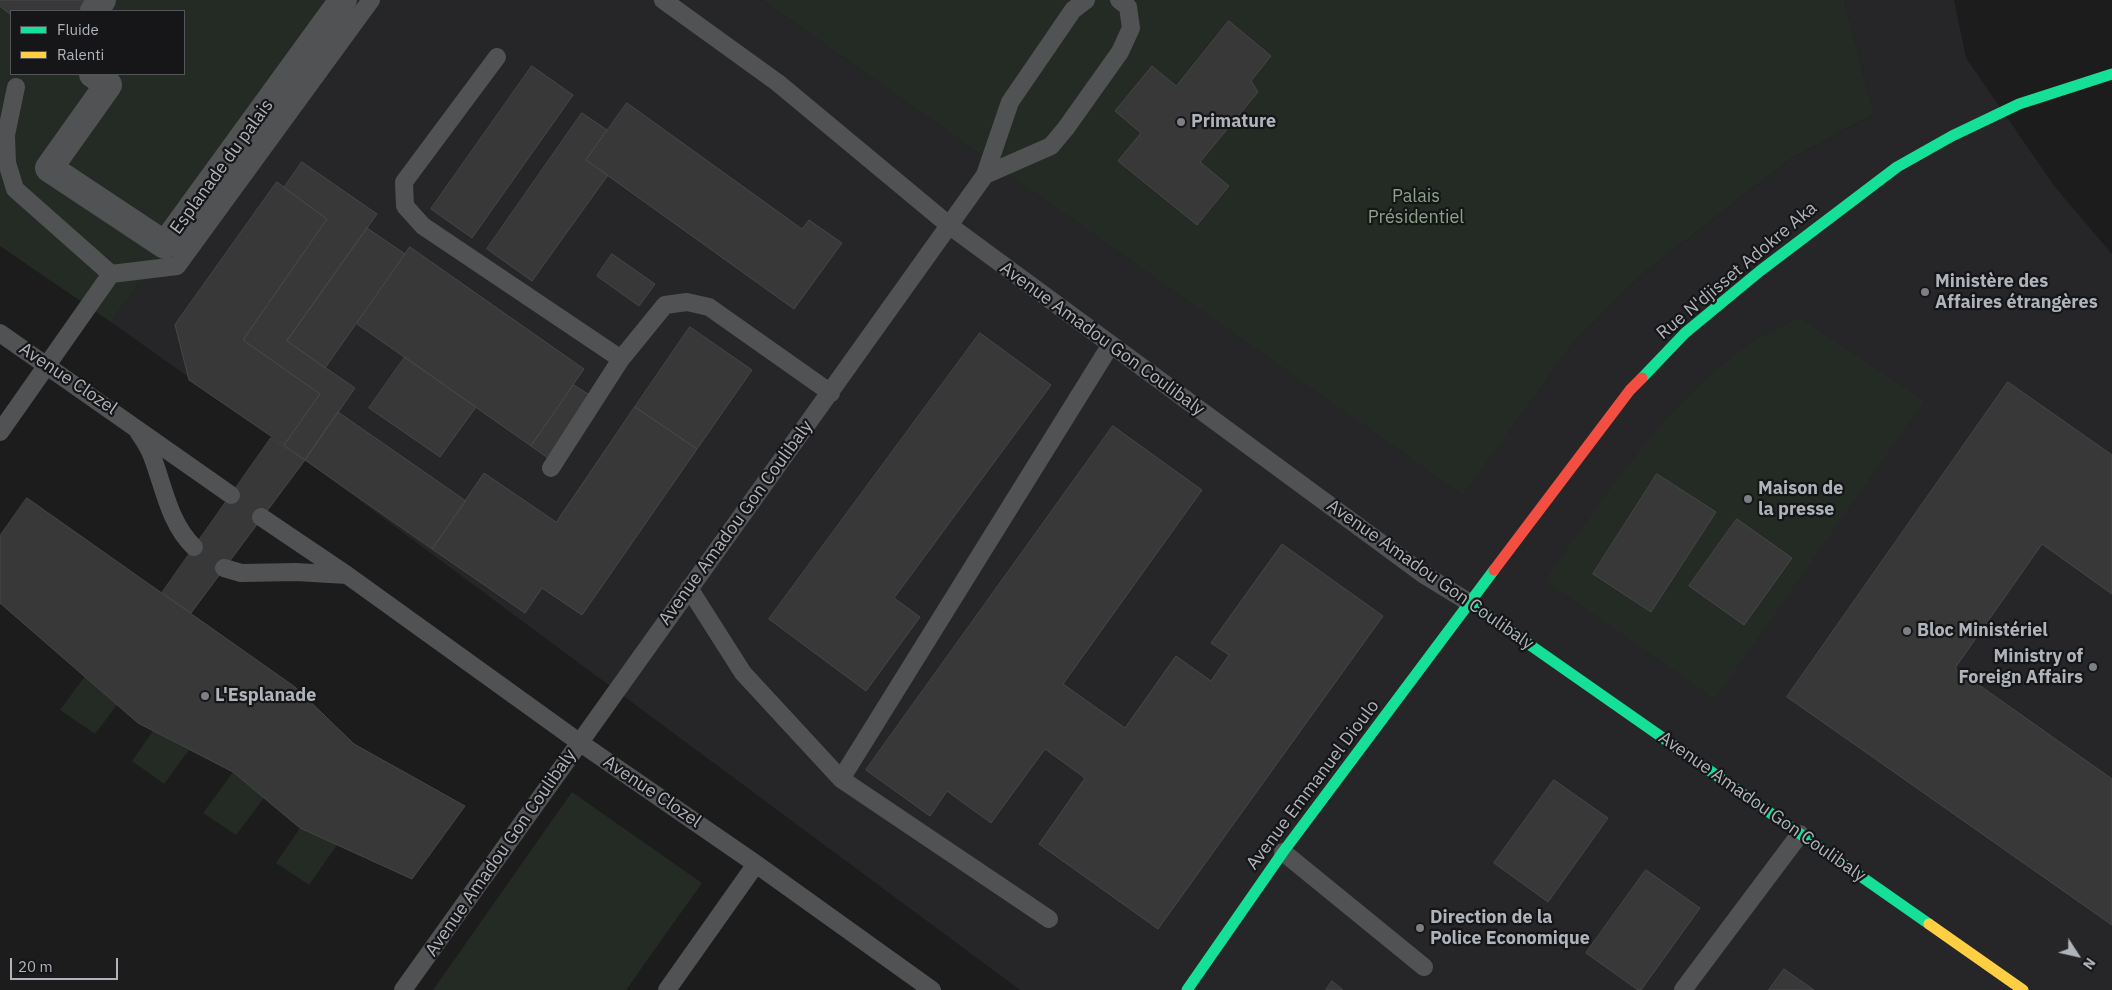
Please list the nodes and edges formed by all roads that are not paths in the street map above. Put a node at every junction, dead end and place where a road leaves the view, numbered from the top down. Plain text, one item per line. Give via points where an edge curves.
1 (343, 0) edge
2 (371, 0) edge
3 (663, 0) edge
4 (1086, 0) edge
5 (1120, 0) edge
6 (497, 57) dead end
7 (2112, 74) edge
8 (94, 75) edge
9 (16, 87) dead end
10 (986, 175) junction
11 (950, 226) junction
12 (111, 274) junction
13 (0, 333) edge
14 (1110, 346) junction
15 (621, 359) junction
16 (47, 365) junction
17 (831, 393) junction
18 (135, 426) junction
19 (0, 432) edge
20 (551, 468) dead end
21 (231, 495) dead end
22 (261, 517) dead end
23 (194, 547) dead end
24 (224, 568) dead end
25 (348, 575) junction
26 (689, 588) junction
27 (1470, 603) junction
28 (579, 742) junction
29 (841, 779) junction
30 (1800, 834) junction
31 (1283, 852) junction
32 (756, 864) junction
33 (1049, 919) dead end
34 (1424, 967) dead end
35 (2010, 986) edge
36 (403, 990) edge
37 (667, 990) edge
38 (932, 990) edge
39 (1187, 990) edge
40 (1683, 990) edge

1 - 8 street, Esplanade du palais via 165,245 49,168 108,85
2 - 12 lane via 177,266
3 - 11 lane via 778,83
4 - 10 lane via 1073,10 1010,102
5 - 10 lane via 1128,7 1131,28 1120,52 1066,128 1051,146
6 - 15 lane via 404,182 404,206 422,226
7 - 27 street, Rue N'djisset Adokre Aka via 2019,104 1952,136 1897,167 1760,271 1686,333 1630,390
9 - 12 lane via 6,135 7,163 15,189
10 - 11 lane
11 - 14 lane, Avenue Amadou Gon Coulibaly
11 - 17 lane, Avenue Amadou Gon Coulibaly
12 - 16 lane
13 - 16 lane, Avenue Clozel
14 - 27 lane, Avenue Amadou Gon Coulibaly via 1423,574
14 - 29 lane
15 - 17 lane via 665,305 687,302 709,307
15 - 20 lane
16 - 18 lane, Avenue Clozel
16 - 19 lane
17 - 26 lane, Avenue Amadou Gon Coulibaly
18 - 21 lane, Avenue Clozel
18 - 23 lane, Avenue Clozel via 152,454 175,520 183,536
22 - 25 lane, Avenue Clozel
24 - 25 lane via 241,574 296,572
25 - 28 lane, Avenue Clozel
26 - 28 lane, Avenue Amadou Gon Coulibaly
26 - 29 lane via 743,673
27 - 30 street, Avenue Amadou Gon Coulibaly
27 - 31 street, Avenue Emmanuel Dioulo
28 - 32 lane, Avenue Clozel
28 - 36 lane, Avenue Amadou Gon Coulibaly
29 - 33 lane
30 - 35 street, Avenue Amadou Gon Coulibaly
30 - 40 lane
31 - 34 lane
31 - 39 street, Avenue Emmanuel Dioulo
32 - 37 lane
32 - 38 lane, Avenue Clozel

